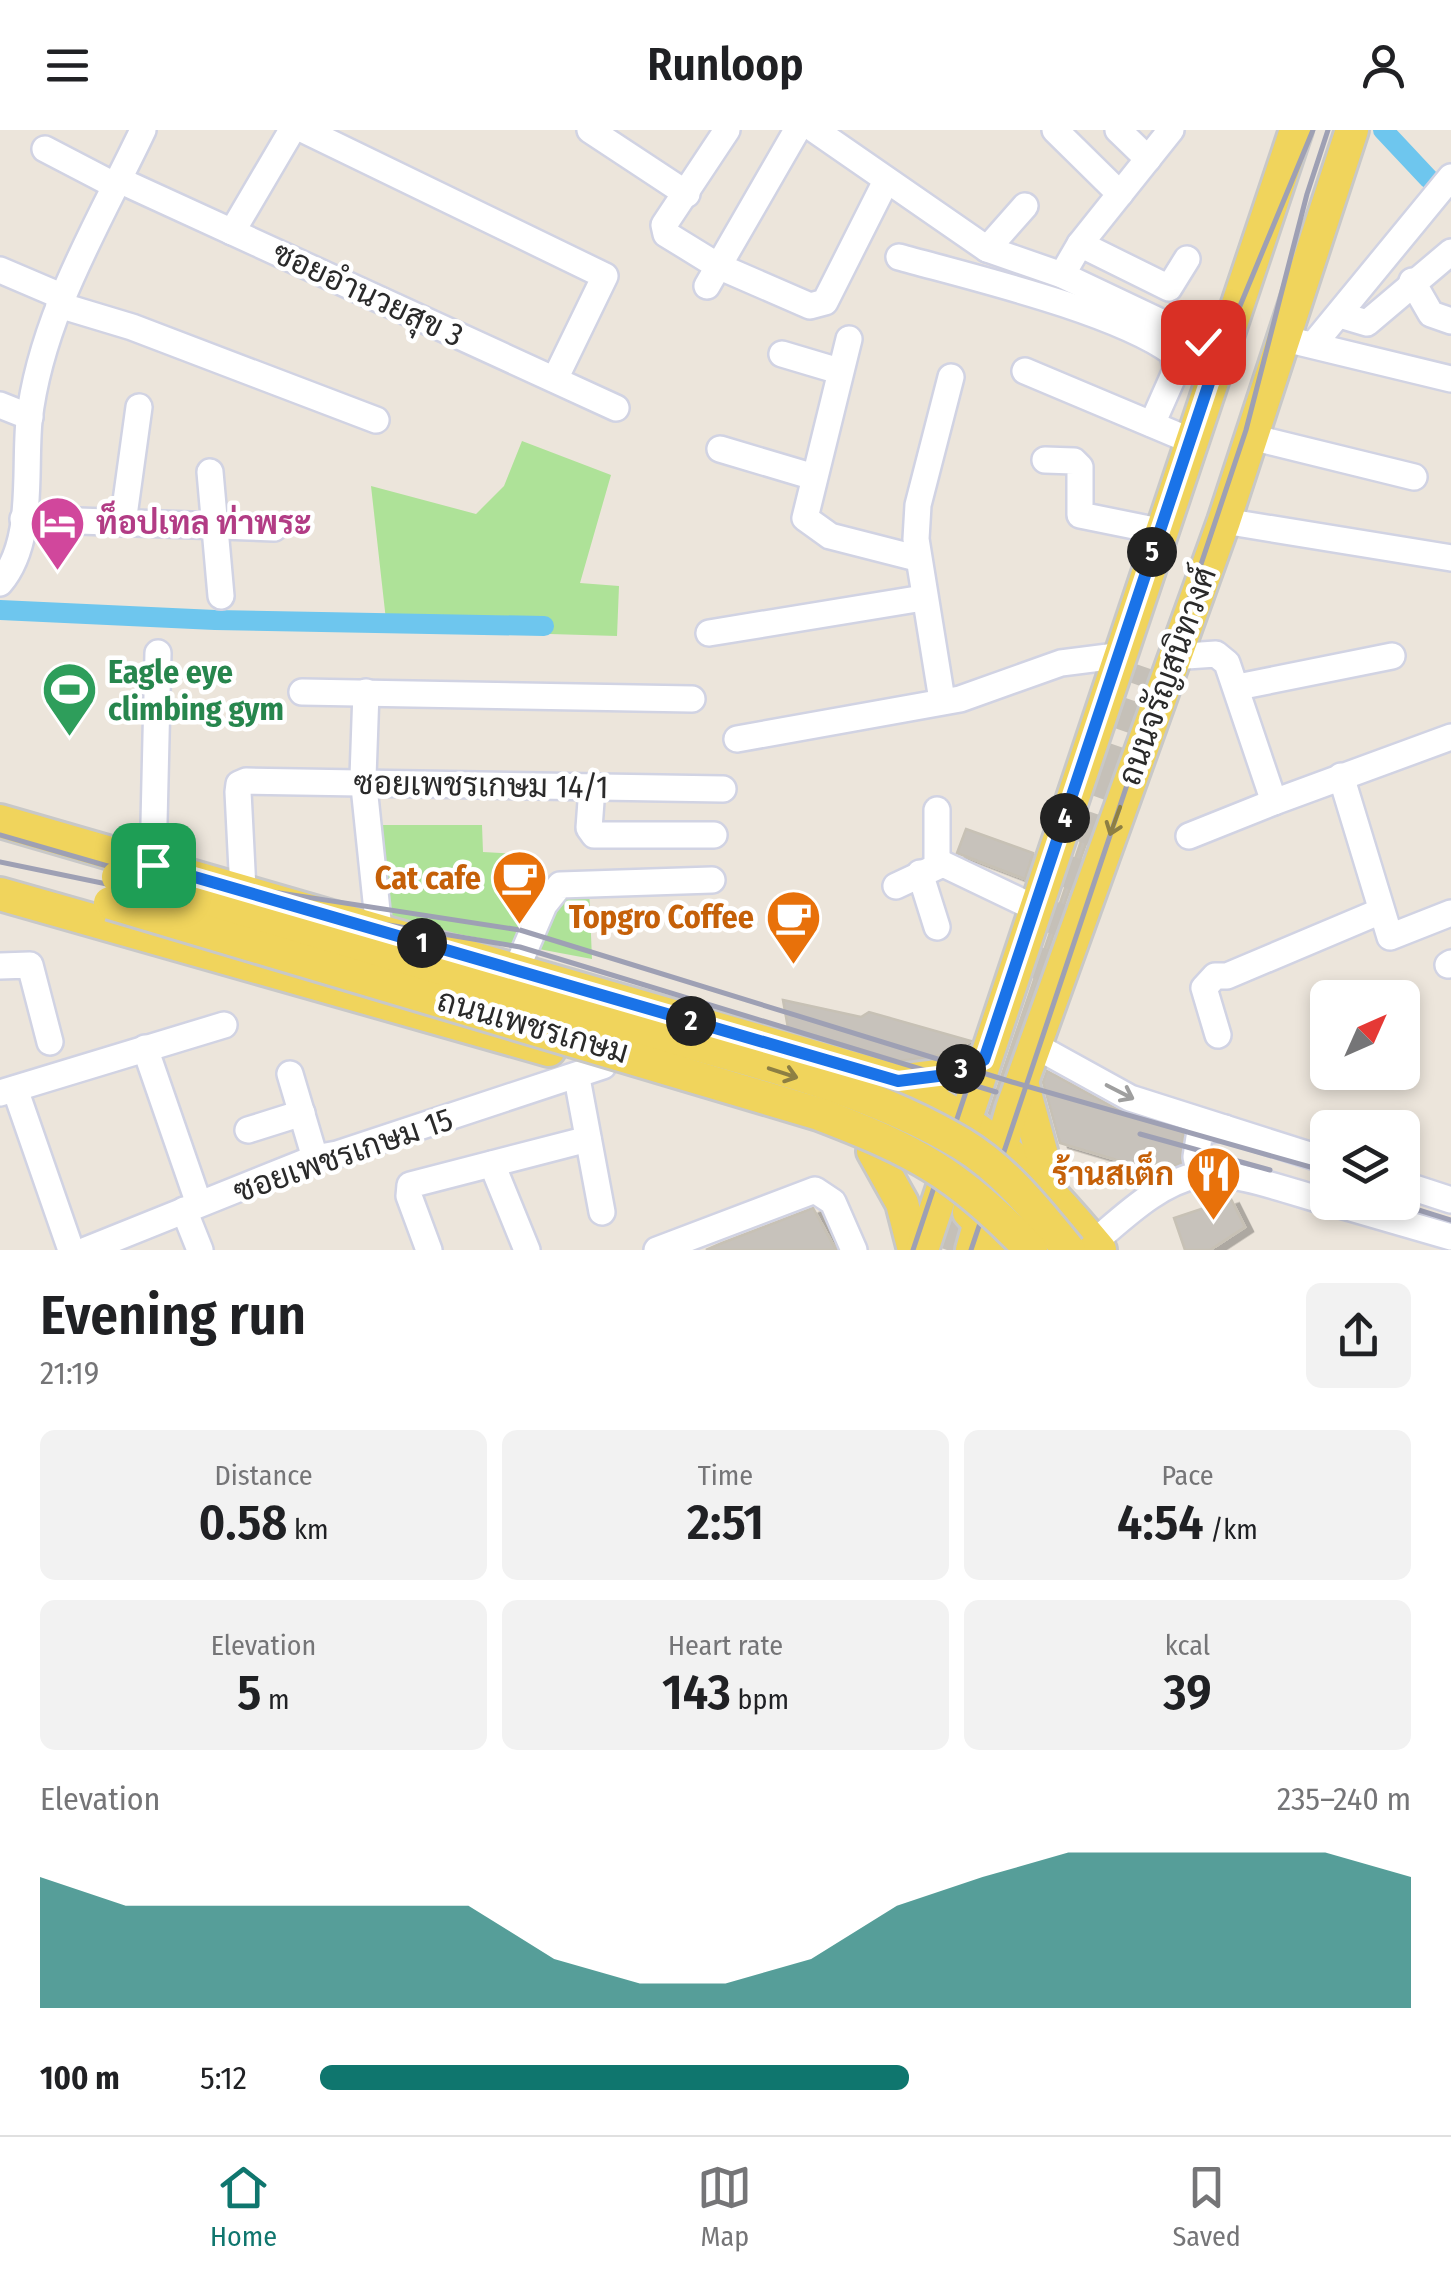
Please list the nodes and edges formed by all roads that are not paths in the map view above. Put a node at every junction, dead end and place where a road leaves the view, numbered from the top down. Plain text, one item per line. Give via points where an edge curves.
1 (143, 130) edge
2 (292, 130) edge
3 (304, 130) edge
4 (590, 130) edge
5 (728, 130) edge
6 (797, 130) edge
7 (815, 130) edge
8 (1055, 130) edge
9 (1118, 130) edge
10 (1296, 130) edge
11 (1313, 130) edge
12 (1330, 130) edge
13 (1352, 130) edge
14 (1167, 131) edge
15 (44, 149) dead end
16 (1148, 159) junction
17 (1451, 177) edge
18 (886, 181) junction
19 (118, 183) junction
20 (687, 194) junction
21 (1120, 194) junction
22 (1024, 206) dead end
23 (232, 232) junction
24 (1080, 244) junction
25 (987, 249) junction
26 (1451, 252) edge
27 (900, 257) dead end
28 (1187, 259) dead end
29 (0, 270) edge
30 (1062, 275) junction
31 (712, 276) junction
32 (1412, 281) junction
33 (60, 300) junction
34 (1340, 314) junction
35 (1451, 321) edge
36 (849, 339) dead end
37 (1298, 342) junction
38 (1220, 350) junction
39 (782, 354) dead end
40 (1025, 370) dead end
41 (839, 371) junction
42 (950, 377) dead end
43 (555, 379) junction
44 (1451, 379) edge
45 (0, 406) edge
46 (139, 408) dead end
47 (616, 408) dead end
48 (30, 417) junction
49 (376, 420) dead end
50 (1152, 424) junction
51 (1251, 437) junction
52 (1190, 440) junction
53 (720, 448) dead end
54 (1045, 460) dead end
55 (210, 472) dead end
56 (814, 476) junction
57 (1414, 477) dead end
58 (23, 519) junction
59 (1224, 520) junction
60 (123, 523) junction
61 (214, 526) junction
62 (274, 528) dead end
63 (1158, 531) junction
64 (916, 558) junction
65 (1451, 558) edge
66 (0, 583) edge
67 (221, 596) dead end
68 (923, 598) junction
69 (709, 632) dead end
70 (158, 653) dead end
71 (1392, 656) dead end
72 (1143, 663) junction
73 (1238, 687) junction
74 (302, 692) dead end
75 (366, 692) junction
76 (692, 699) dead end
77 (942, 700) junction
78 (1098, 713) junction
79 (1148, 730) junction
80 (1451, 737) edge
81 (737, 739) dead end
82 (1341, 776) junction
83 (364, 782) junction
84 (592, 788) junction
85 (723, 789) dead end
86 (1274, 802) junction
87 (937, 810) dead end
88 (0, 821) edge
89 (714, 834) dead end
90 (1189, 836) dead end
91 (0, 840) edge
92 (153, 865) junction
93 (928, 869) junction
94 (0, 871) edge
95 (712, 880) dead end
96 (896, 886) dead end
97 (114, 890) junction
98 (243, 890) junction
99 (0, 894) edge
100 (1036, 909) junction
101 (1381, 911) junction
102 (1451, 913) edge
103 (937, 927) dead end
104 (379, 930) junction
105 (0, 966) edge
106 (528, 974) junction
107 (224, 1025) dead end
108 (1218, 1035) dead end
109 (50, 1042) dead end
110 (519, 1042) junction
111 (1034, 1046) junction
112 (145, 1048) junction
113 (984, 1060) junction
114 (590, 1072) junction
115 (290, 1074) dead end
116 (898, 1081) junction
117 (1022, 1082) junction
118 (7, 1091) edge
119 (302, 1113) junction
120 (966, 1118) junction
121 (1232, 1128) junction
122 (248, 1130) dead end
123 (588, 1139) junction
124 (1002, 1144) junction
125 (873, 1151) junction
126 (1310, 1155) edge
127 (314, 1158) junction
128 (492, 1164) junction
129 (1200, 1175) junction
130 (1420, 1190) edge
131 (942, 1191) junction
132 (1053, 1192) junction
133 (1310, 1197) edge
134 (1451, 1200) edge
135 (192, 1207) junction
136 (602, 1212) dead end
137 (1391, 1220) edge
138 (976, 1236) edge
139 (1451, 1237) edge
140 (136, 1241) edge
141 (1088, 1247) edge
142 (72, 1250) edge
143 (86, 1250) edge
144 (200, 1250) edge
145 (428, 1250) edge
146 (527, 1250) edge
147 (658, 1250) edge
148 (854, 1250) edge
149 (914, 1250) edge
150 (922, 1250) edge
151 (1005, 1250) edge
152 (1031, 1250) edge

1 - 19 street
2 - 23 street
3 - 43 street via 606,276
4 - 20 street
5 - 20 street
6 - 31 street
7 - 18 street
8 - 21 street
9 - 16 street
10 - 38 main road, ถนนจรัญสนิทวงศ์
11 - 72 main road, ถนนจรัญสนิทวงศ์
12 - 72 main road, ถนนจรัญสนิทวงศ์
13 - 37 main road, ถนนจรัญสนิทวงศ์
14 - 16 street
15 - 19 street, ซอยอำนวยสุข 3
16 - 21 street
17 - 34 street
18 - 25 street
18 - 31 street via 821,305
19 - 23 street, ซอยอำนวยสุข 3
19 - 33 street
20 - 31 street via 664,225 666,234
21 - 24 street
22 - 25 street
23 - 43 street, ซอยอำนวยสุข 3
24 - 28 street via 1169,288
24 - 30 street
25 - 30 street
26 - 32 street
27 - 50 street via 1156,340 1173,353 1176,370
29 - 33 street
30 - 38 street
32 - 34 street via 1367,323
32 - 35 street via 1431,314
33 - 48 street
33 - 49 street
34 - 37 street
36 - 41 street
37 - 44 street
37 - 51 main road, ถนนจรัญสนิทวงศ์
38 - 52 main road, ถนนจรัญสนิทวงศ์
39 - 41 street
40 - 50 street
41 - 56 street
42 - 64 street via 918,506
43 - 47 street, ซอยอำนวยสุข 3
45 - 48 street
46 - 60 street
48 - 58 street
50 - 52 street
51 - 57 street
51 - 59 main road, ถนนจรัญสนิทวงศ์
52 - 63 main road, ถนนจรัญสนิทวงศ์
53 - 56 street
54 - 63 street via 1080,466 1080,515
55 - 61 street
56 - 64 street via 804,518 814,528
58 - 60 street
58 - 66 street via 15,563
59 - 65 street
59 - 72 main road, ถนนจรัญสนิทวงศ์
60 - 61 street
61 - 62 street
61 - 67 street
63 - 72 main road, ถนนจรัญสนิทวงศ์
64 - 68 street
68 - 69 street
68 - 77 street
70 - 92 street
71 - 73 street
72 - 73 street via 1221,656
72 - 77 street via 1060,663
72 - 78 main road, ถนนจรัญสนิทวงศ์
72 - 79 main road, ถนนจรัญสนิทวงศ์
73 - 86 street
74 - 75 street
75 - 76 street
75 - 83 street
77 - 81 street
78 - 79 main road via 1124,736
78 - 100 main road, ถนนจรัญสนิทวงศ์
79 -> 111 main road, ถนนจรัญสนิทวงศ์
80 - 82 street
82 - 86 street
82 - 101 street
83 - 84 street, ซอยเพชรเกษม 14/1
83 - 98 street, ซอยเพชรเกษม 14/1 via 239,784
83 - 104 street
84 - 85 street, ซอยเพชรเกษม 14/1
84 - 89 street via 588,828 594,835
86 - 90 street
87 - 93 street
88 - 92 main road, ถนนเพชรเกษม
91 - 97 main road, ถนนเพชรเกษม
92 - 98 main road, ถนนเพชรเกษม
93 - 96 street
93 - 100 street via 953,868
93 - 103 street
94 - 97 main road, ถนนเพชรเกษม
95 - 106 street via 560,885 544,905
97 -> 141 main road, ถนนเพชรเกษม, bridge via 706,1048 910,1118 964,1146
97 - 152 main road, ถนนเพชรเกษม, bridge via 889,1140 948,1172
98 - 104 main road, ถนนเพชรเกษม
99 - 110 main road, ถนนเพชรเกษม
100 - 113 main road, ถนนจรัญสนิทวงศ์
101 - 102 street via 1390,938
101 - 108 street via 1214,976 1204,988
104 - 106 main road, ถนนเพชรเกษม
105 - 109 street via 30,965
106 - 110 main road via 560,1002 564,1014 547,1038
106 - 116 main road, ถนนเพชรเกษม
107 - 112 street
110 - 114 main road, ถนนเพชรเกษม
111 - 117 main road, ถนนจรัญสนิทวงศ์
111 -> 121 street via 1130,1098
112 - 118 street
112 - 135 street
113 - 116 main road via 946,1075
113 - 120 main road, ถนนจรัญสนิทวงศ์
114 - 123 street
114 - 125 main road, ถนนเพชรเกษม via 808,1126
114 - 127 street, ซอยเพชรเกษม 15
115 - 119 street
116 - 120 main road, ถนนเพชรเกษม
117 - 124 main road, ถนนจรัญสนิทวงศ์
117 - 132 main road
118 - 142 street
119 - 122 street
119 - 127 street
120 - 124 main road, ถนนเพชรเกษม
120 - 131 main road, ถนนจรัญสนิทวงศ์
121 - 126 street
121 - 129 street via 1200,1131
123 - 128 street
123 - 136 street
124 - 132 main road, ถนนเพชรเกษม
124 - 138 main road, ถนนจรัญสนิทวงศ์
125 - 131 main road, ถนนเพชรเกษม
125 - 149 main road via 902,1203
127 - 135 street, ซอยเพชรเกษม 15
128 - 145 street via 410,1185
128 - 146 street
129 - 133 street
129 - 141 street via 1163,1188
130 - 134 street
131 - 138 main road, ถนนเพชรเกษม
131 - 150 main road, ถนนจรัญสนิทวงศ์
132 - 141 main road, ถนนเพชรเกษม
135 - 140 street, ซอยเพชรเกษม 15
135 - 144 street
137 - 139 street
138 - 151 main road, ถนนเพชรเกษม
140 - 143 street, ซอยเพชรเกษม 15
147 - 148 street via 816,1190 833,1202

